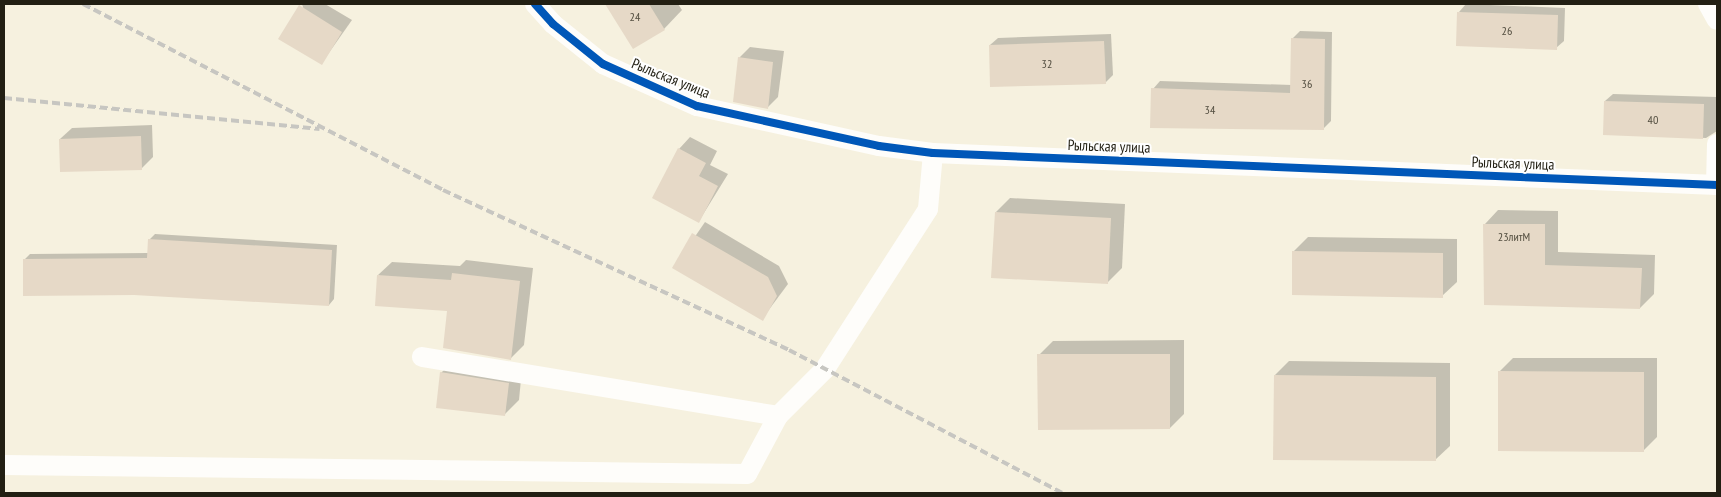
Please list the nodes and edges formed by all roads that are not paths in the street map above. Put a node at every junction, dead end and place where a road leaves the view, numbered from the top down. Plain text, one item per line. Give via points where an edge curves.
1 (535, 4) edge
2 (1708, 4) edge
3 (1717, 20) edge
4 (1717, 144) edge
5 (933, 153) junction
6 (1716, 185) edge
7 (422, 357) dead end
8 (778, 416) junction
9 (4, 465) edge

1 - 5 street, Рыльская улица via 553,24 603,64 697,106 879,146
2 - 3 street
4 - 6 street
5 - 6 street, Рыльская улица
5 - 8 street via 928,209 825,369
7 - 8 street
8 - 9 street via 747,474

